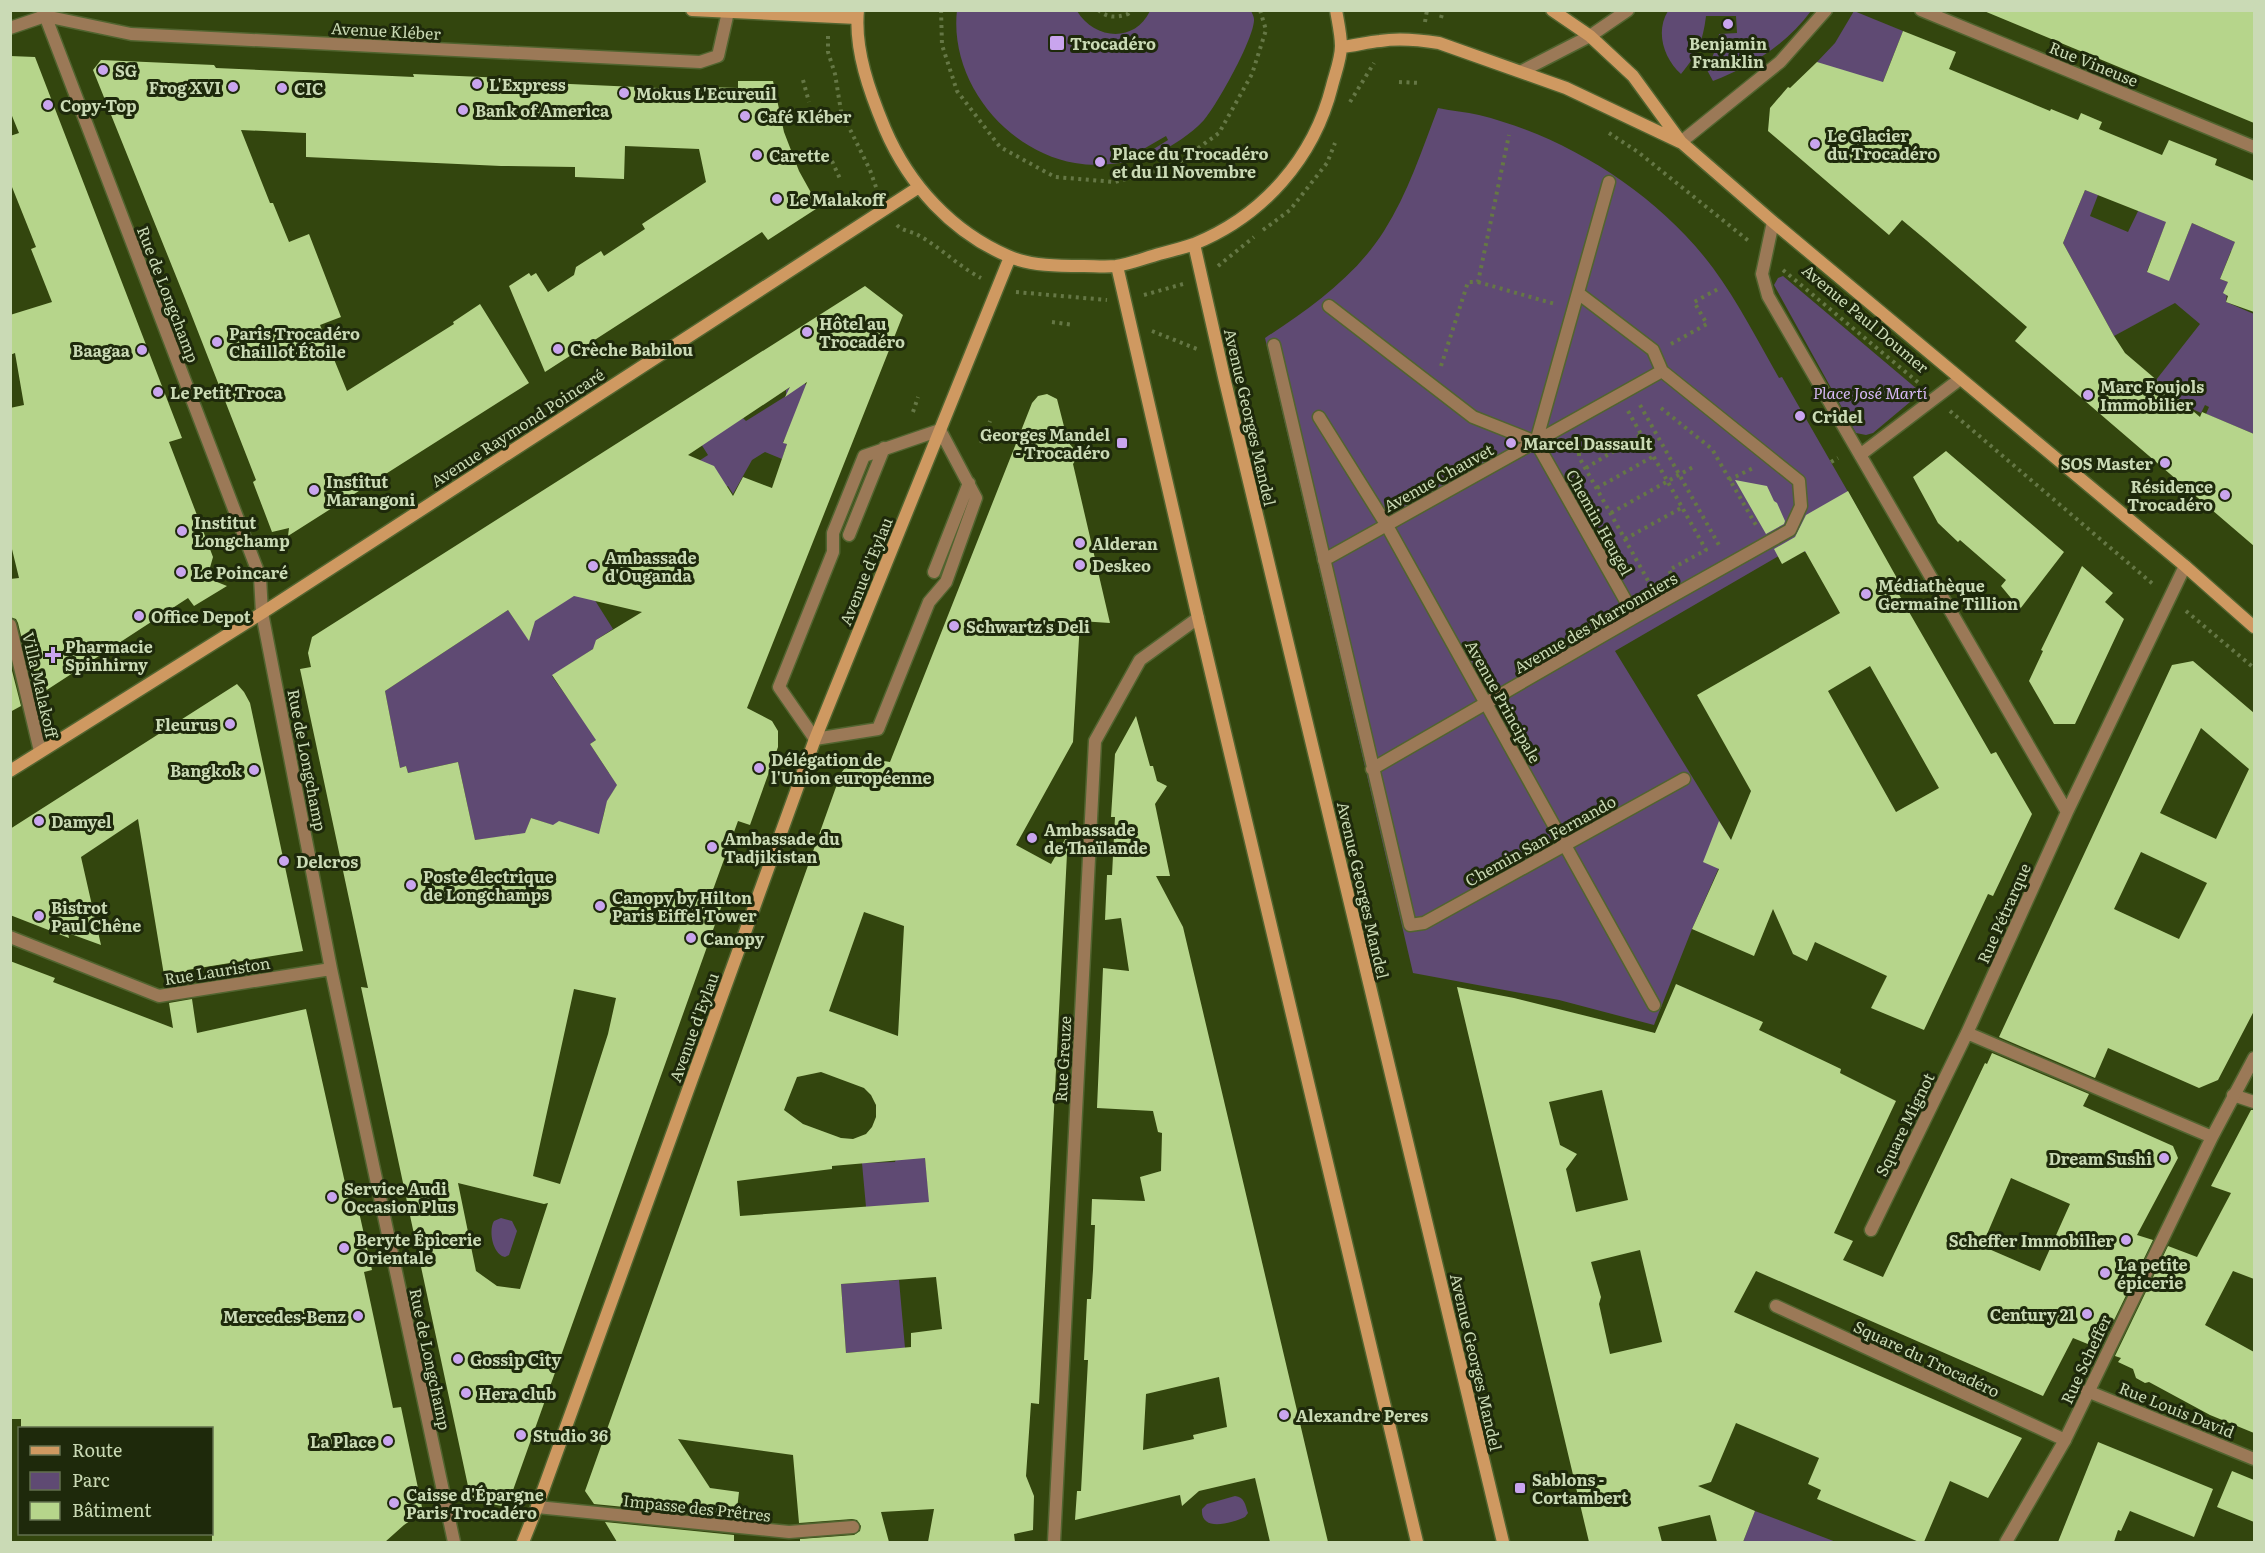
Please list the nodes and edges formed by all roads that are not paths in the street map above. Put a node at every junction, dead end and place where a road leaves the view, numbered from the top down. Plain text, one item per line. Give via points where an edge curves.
1 (692, 10) edge
2 (1336, 10) edge
3 (1552, 10) edge
4 (1628, 10) edge
5 (1826, 10) edge
6 (1921, 10) edge
7 (697, 11) edge
8 (728, 12) edge
9 (44, 13) edge
10 (858, 14) edge
11 (10, 28) edge
12 (1590, 36) junction
13 (1341, 47) junction
14 (1522, 71) junction
15 (1681, 142) junction
16 (2254, 147) edge
17 (1609, 182) dead end
18 (919, 187) junction
19 (1773, 222) junction
20 (1194, 244) junction
21 (1010, 257) junction
22 (1117, 266) junction
23 (1578, 293) junction
24 (1329, 306) dead end
25 (1274, 345) dead end
26 (1662, 371) junction
27 (1960, 379) junction
28 (1319, 417) dead end
29 (940, 430) junction
30 (1536, 442) junction
31 (884, 448) junction
32 (1860, 455) junction
33 (969, 483) junction
34 (1386, 524) junction
35 (849, 535) dead end
36 (1324, 560) junction
37 (2185, 566) junction
38 (934, 572) dead end
39 (262, 613) junction
40 (1635, 617) junction
41 (1198, 618) junction
42 (10, 625) edge
43 (2254, 627) edge
44 (1486, 705) junction
45 (815, 739) junction
46 (40, 752) junction
47 (1372, 769) junction
48 (10, 771) edge
49 (1684, 779) dead end
50 (2067, 812) junction
51 (1565, 844) junction
52 (10, 937) edge
53 (330, 969) junction
54 (1654, 1005) dead end
55 (1967, 1033) junction
56 (2254, 1058) edge
57 (2233, 1095) junction
58 (2254, 1102) edge
59 (2212, 1137) junction
60 (1871, 1230) dead end
61 (1776, 1306) dead end
62 (2087, 1391) junction
63 (2065, 1440) junction
64 (2254, 1459) edge
65 (537, 1507) junction
66 (853, 1527) dead end
67 (454, 1542) edge
68 (523, 1542) edge
69 (1054, 1542) edge
70 (1417, 1542) edge
71 (1503, 1542) edge
72 (2006, 1542) edge

1 - 7 main road
2 - 13 main road
3 - 12 main road, Avenue Paul Doumer
4 - 12 street
5 - 15 street via 1780,62
6 - 16 street, Rue Vineuse
7 - 8 main road
8 - 9 street, Avenue Kléber via 718,56 700,62 131,34
8 - 10 main road
9 - 11 street
9 - 39 street, Rue de Longchamp via 257,568
10 - 18 main road via 864,66 878,112 892,146
12 - 14 street
12 - 15 main road, Avenue Paul Doumer via 1633,76
13 - 14 main road, Avenue Paul Doumer via 1379,40 1430,42
13 - 20 main road via 1326,110 1295,167 1250,211
14 - 15 main road, Avenue Paul Doumer
15 - 19 main road, Avenue Paul Doumer
17 - 23 street
18 - 21 main road via 966,234
18 - 39 main road, Avenue Raymond Poincaré
19 - 27 main road, Avenue Paul Doumer
19 - 32 street via 1762,274 1768,296
20 - 22 main road
20 - 71 main road, Avenue Georges Mandel
21 - 22 main road via 1062,266
21 - 29 main road, Avenue d'Eylau
22 - 41 main road
23 - 26 street via 1653,350
23 - 30 street
24 - 30 street via 1473,417
25 - 36 street
26 - 30 street, Avenue Chauvet
26 - 40 street, Avenue des Marronniers via 1799,482 1801,506 1790,530
27 - 32 street
27 - 37 main road, Avenue Paul Doumer
28 - 34 street, Avenue Principale
29 - 31 street
29 - 33 street
29 - 45 main road, Avenue d'Eylau
30 - 34 street, Avenue Chauvet
30 - 40 street, Chemin Heugel
31 - 35 street
31 - 45 street via 864,456 833,533 833,552 779,687
32 - 50 street
33 - 38 street
33 - 45 street via 976,498 946,582 929,602 878,729
34 - 36 street, Avenue Chauvet
34 - 44 street, Avenue Principale
36 - 47 street
37 - 43 main road, Avenue Paul Doumer
37 - 50 street, Rue Pétrarque
39 - 46 main road, Avenue Raymond Poincaré
39 - 53 street, Rue de Longchamp
40 - 44 street, Avenue des Marronniers
41 - 69 street, Rue Greuze via 1140,660 1095,741
41 - 70 main road
42 - 46 street, Villa Malakoff
44 - 47 street, Avenue des Marronniers
44 - 51 street, Avenue Principale
45 - 65 main road, Avenue d'Eylau
46 - 48 main road, Avenue Raymond Poincaré
47 - 51 street, Chemin San Fernando via 1410,925 1424,923
49 - 51 street, Chemin San Fernando
50 - 55 street, Rue Pétrarque
51 - 54 street, Avenue Principale
52 - 53 street, Rue Lauriston via 159,996
53 - 67 street, Rue de Longchamp
55 - 59 street
55 - 60 street, Square Mignot
56 - 57 street, Rue Scheffer
57 - 58 street
57 - 59 street, Rue Scheffer
59 - 62 street, Rue Scheffer
61 - 63 street, Square du Trocadéro
62 - 63 street, Rue Scheffer
62 - 64 street, Rue Louis David
63 - 72 street, Rue Scheffer
65 - 66 street, Impasse des Prêtres via 789,1532
65 - 68 main road, Avenue d'Eylau

